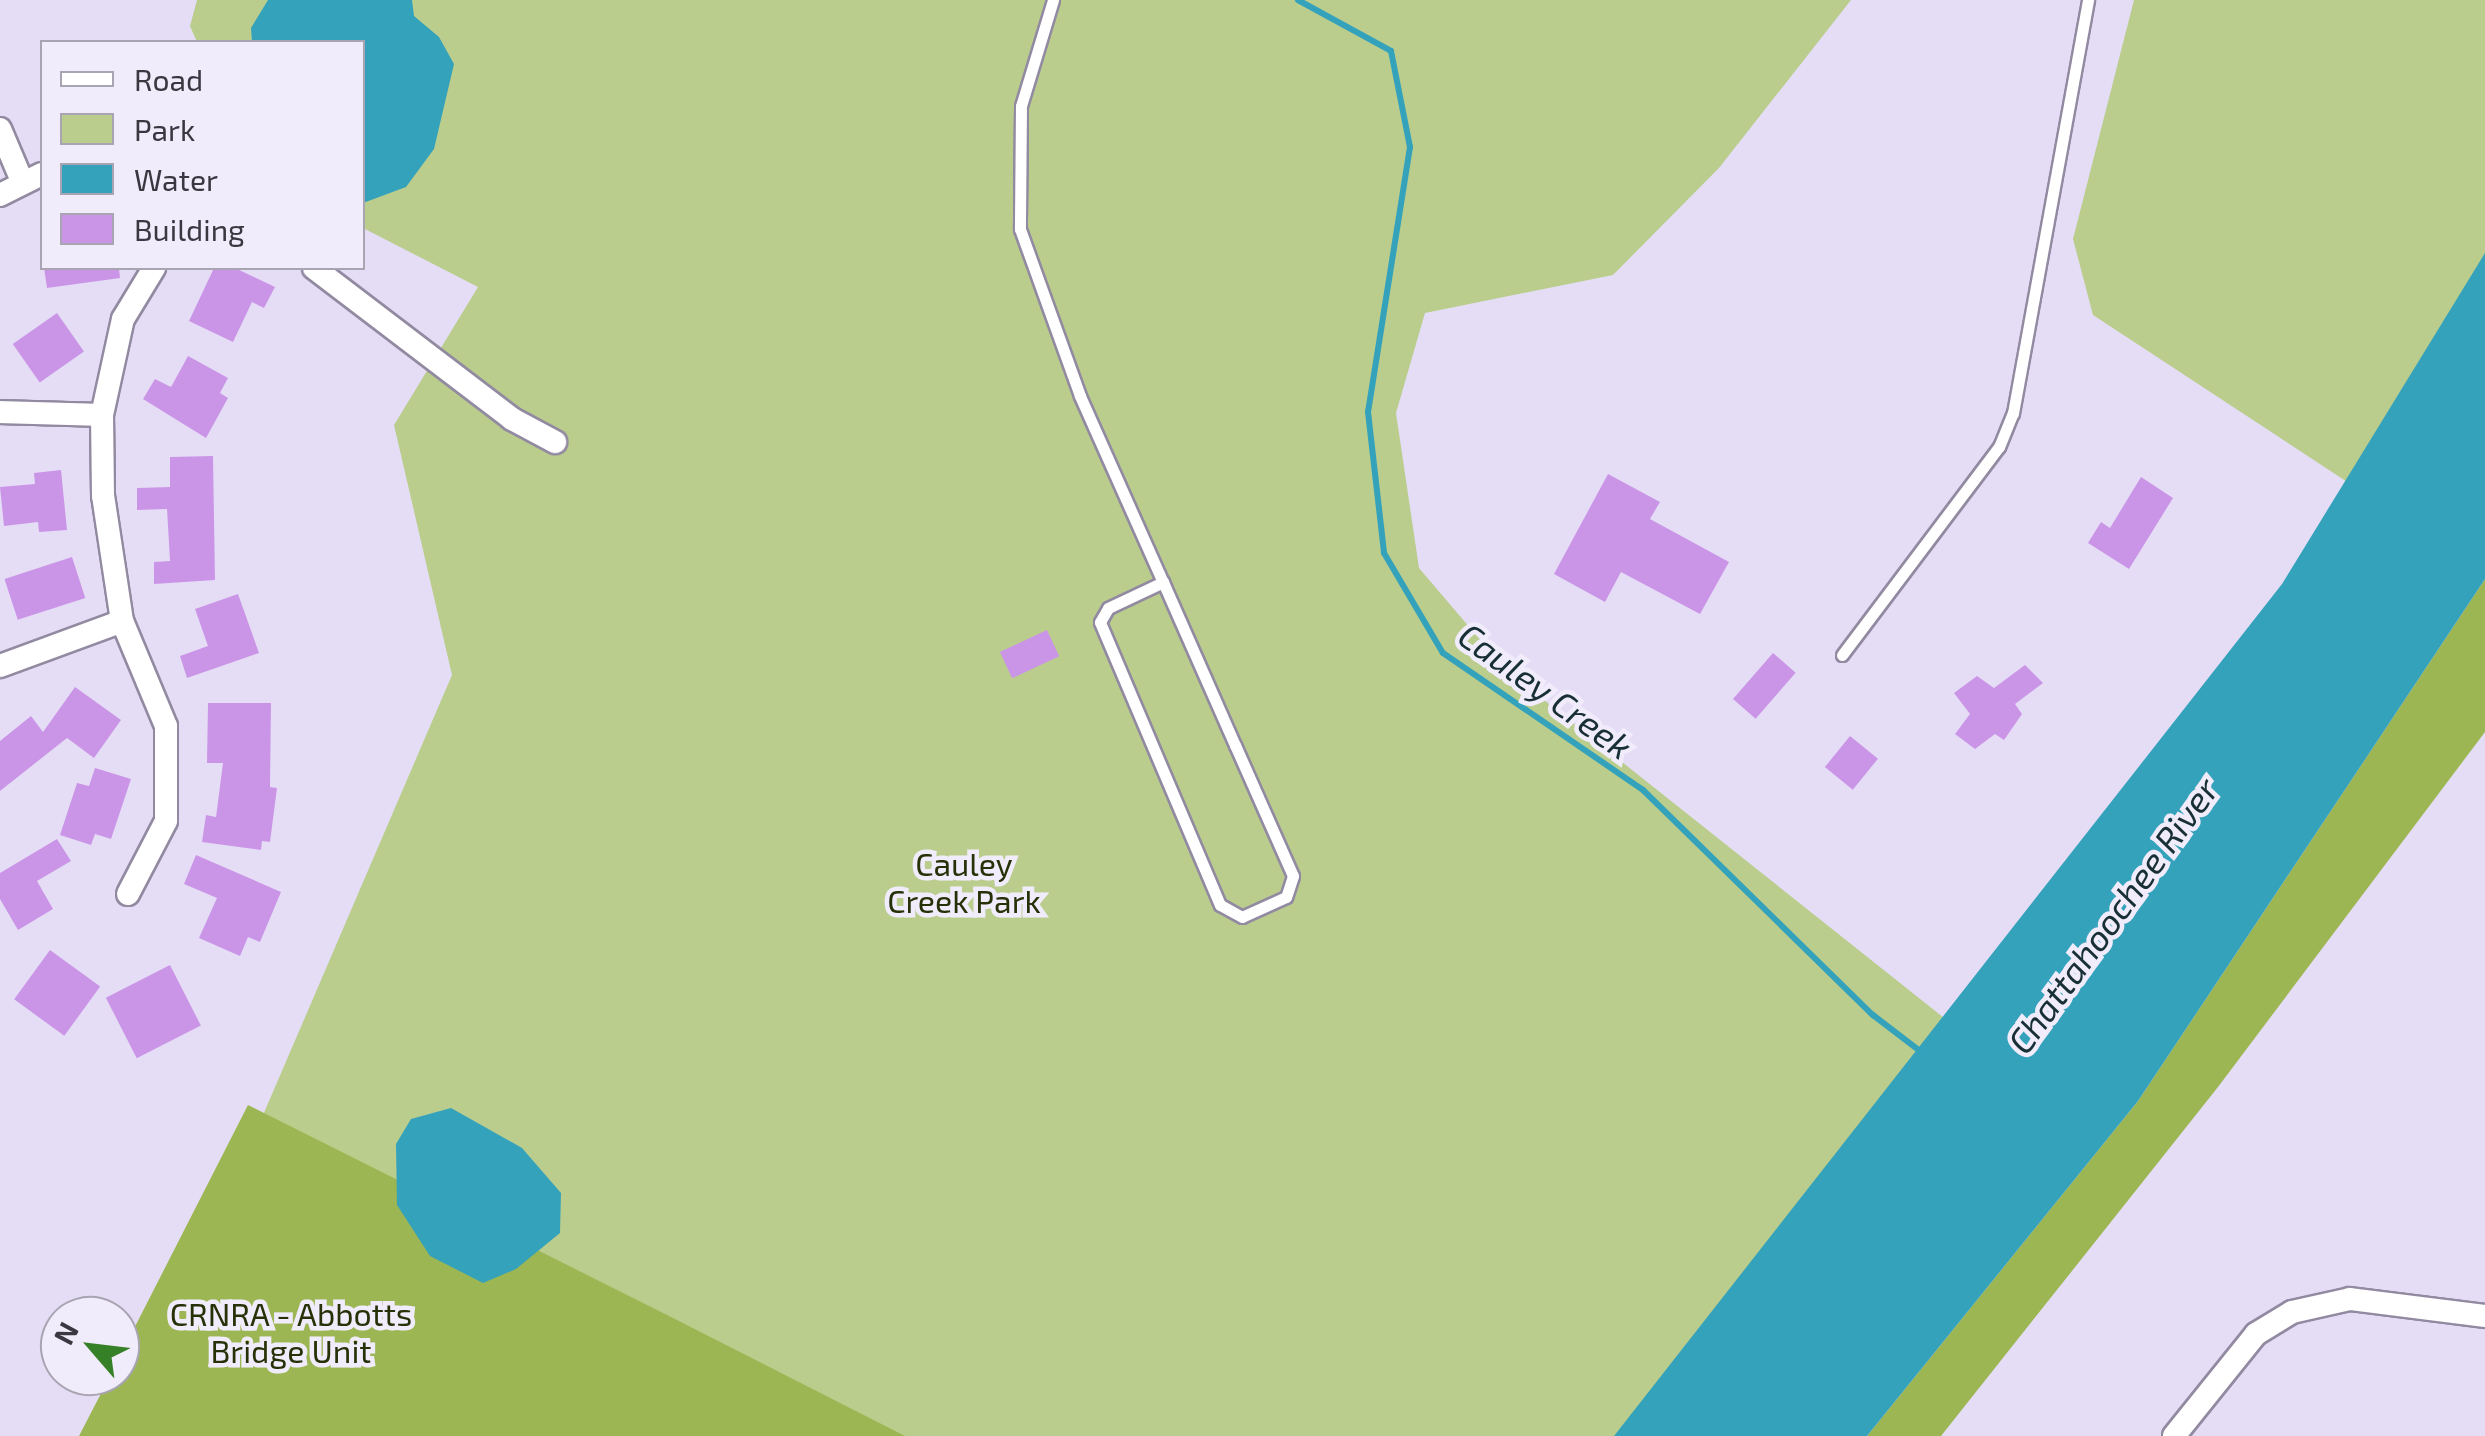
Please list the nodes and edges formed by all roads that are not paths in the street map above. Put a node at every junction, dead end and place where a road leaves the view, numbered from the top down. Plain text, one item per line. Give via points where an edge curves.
1 (2088, 0) edge
2 (1050, 5) edge
3 (0, 128) edge
4 (32, 177) edge
5 (0, 196) edge
6 (153, 270) edge
7 (317, 270) edge
8 (0, 412) edge
9 (102, 415) junction
10 (555, 442) dead end
11 (1163, 582) junction
12 (122, 621) junction
13 (1842, 655) dead end
14 (0, 666) edge
15 (128, 894) dead end
16 (2485, 1316) edge
17 (2174, 1436) edge

1 - 13 lane via 2013,413 1999,447
2 - 11 lane via 1021,106 1020,229 1080,396
3 - 4 street
4 - 5 street
6 - 9 street via 123,319
7 - 10 street via 512,419
8 - 9 street
9 - 12 street via 103,496
11 - 11 lane via 1293,876 1286,897 1242,918 1220,905 1100,622 1108,608
12 - 14 street
12 - 15 street via 166,726 166,821
16 - 17 street via 2350,1298 2292,1312 2256,1334

